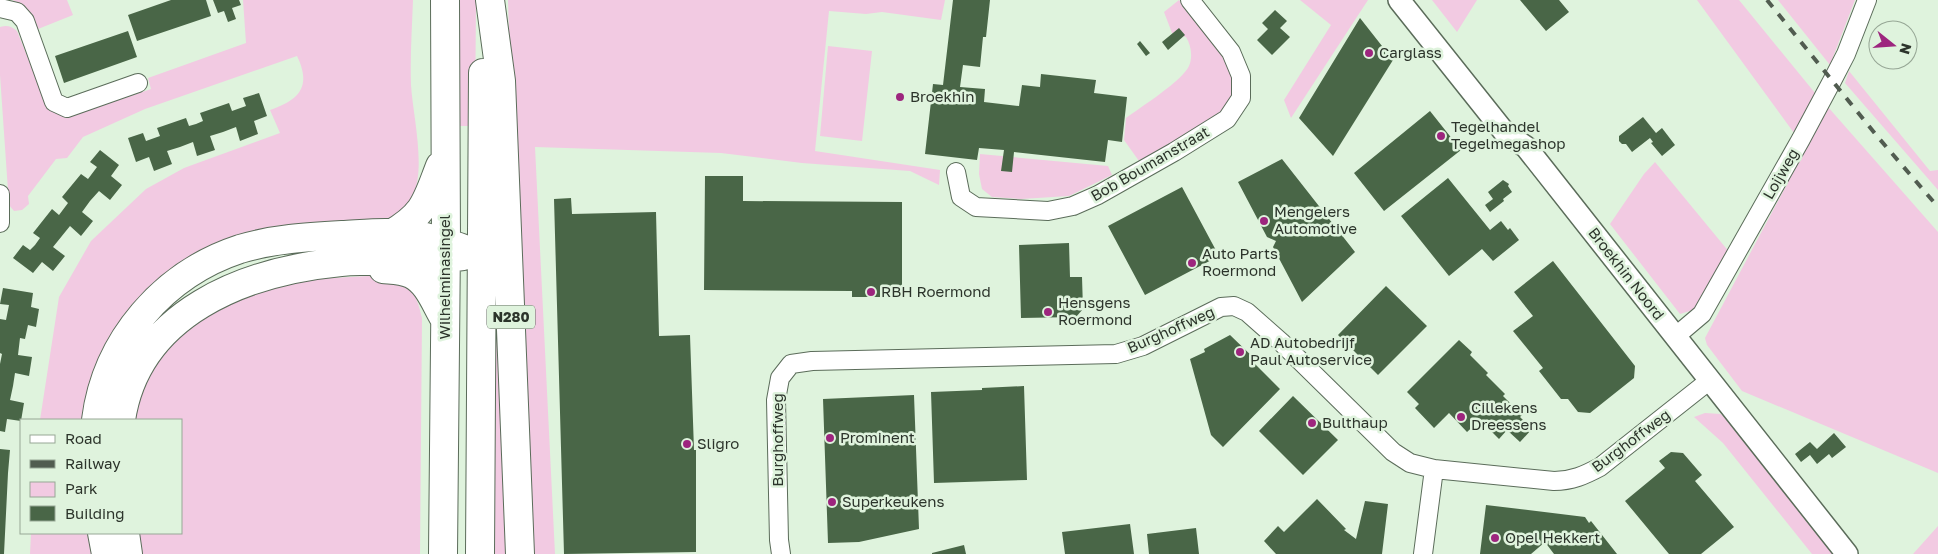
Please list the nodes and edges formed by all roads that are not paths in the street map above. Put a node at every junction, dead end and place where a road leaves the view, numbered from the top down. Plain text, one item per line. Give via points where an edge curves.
1 (445, 0) edge
2 (483, 0) edge
3 (490, 0) edge
4 (1190, 0) edge
5 (1399, 0) edge
6 (1867, 0) edge
7 (0, 8) edge
8 (138, 83) dead end
9 (446, 151) junction
10 (956, 172) dead end
11 (0, 194) edge
12 (0, 223) edge
13 (390, 234) junction
14 (446, 250) junction
15 (482, 255) junction
16 (340, 262) junction
17 (445, 320) junction
18 (1676, 336) junction
19 (1710, 380) junction
20 (96, 419) edge
21 (121, 419) edge
22 (1434, 469) junction
23 (102, 534) edge
24 (124, 534) edge
25 (106, 554) edge
26 (128, 554) edge
27 (443, 554) edge
28 (480, 554) edge
29 (520, 554) edge
30 (781, 554) edge
31 (1423, 554) edge
32 (1847, 554) edge

1 - 9 main road, Wilhelminasingel
2 - 15 main road, N280
3 - 29 main road, N280 via 501,81
4 - 10 street, Bob Boumanstraat via 1231,52 1241,76 1241,98 1227,119 1098,195 1073,206 1048,211 976,207 961,196
5 - 18 street, Broekhin Noord via 1505,133 1526,147
6 - 18 street, Loijweg via 1828,89 1702,314
7 - 8 street via 17,12 25,21 54,102 67,108
9 - 13 main road via 419,213
9 - 14 main road, Wilhelminasingel
11 - 12 street
13 - 14 main road via 412,234
13 - 20 main road via 272,241 225,255 194,270 156,299 126,337 106,376
14 - 15 main road
14 - 16 main road
14 - 17 main road, Wilhelminasingel
15 - 28 main road, N280
16 - 17 main road via 410,274 427,287
16 - 21 main road via 252,280 192,309 161,336 138,368
17 - 27 main road, Wilhelminasingel
18 - 19 street, Broekhin Noord
19 - 22 street, Burghoffweg via 1600,467 1569,481
19 - 32 street, Broekhin Noord
22 - 30 street, Burghoffweg via 1410,462 1393,452 1281,342 1247,312 1234,306 1221,308 1143,346 1116,354 791,364 780,378 776,400
22 - 31 street
23 - 25 main road
24 - 26 main road

